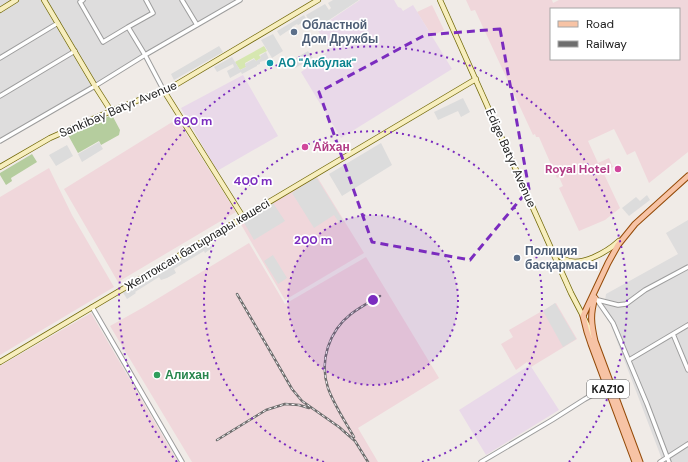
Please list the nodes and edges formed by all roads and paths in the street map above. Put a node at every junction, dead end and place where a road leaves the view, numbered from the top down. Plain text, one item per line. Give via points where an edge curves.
1 (16, 0) edge
2 (44, 0) edge
3 (83, 0) edge
4 (146, 0) edge
5 (182, 0) edge
6 (240, 0) edge
7 (318, 0) edge
8 (440, 0) edge
9 (0, 10) edge
10 (58, 23) junction
11 (197, 25) junction
12 (128, 27) junction
13 (75, 52) junction
14 (145, 55) junction
15 (0, 58) edge
16 (476, 79) junction
17 (95, 86) junction
18 (164, 91) junction
19 (0, 96) edge
20 (111, 111) junction
21 (0, 141) edge
22 (0, 167) edge
23 (688, 176) edge
24 (243, 217) junction
25 (626, 234) junction
26 (549, 243) junction
27 (688, 267) edge
28 (597, 286) junction
29 (597, 299) junction
30 (92, 308) junction
31 (583, 316) junction
32 (688, 325) edge
33 (673, 334) junction
34 (595, 341) junction
35 (628, 360) junction
36 (0, 362) edge
37 (688, 370) edge
38 (607, 387) junction
39 (688, 444) edge
40 (668, 457) junction
41 (182, 462) edge
42 (481, 462) edge
43 (635, 462) edge
44 (640, 462) edge
45 (660, 462) edge
46 (669, 462) edge

1 - 9 street
2 - 10 street
3 - 12 street via 80,2 103,42
4 - 12 street via 153,13
5 - 11 street
6 - 11 street
7 - 18 street, Sankibay Batyr Avenue
8 - 16 street, Edige Batyr Avenue
10 - 13 street
10 - 15 street
11 - 14 street
12 - 14 street
13 - 17 street
13 - 19 street
14 - 17 street
14 - 18 street
16 - 24 street, Желтоксан батырлары көшесі
16 - 26 street, Edige Batyr Avenue
17 - 20 street
17 - 21 street
18 - 20 street, Sankibay Batyr Avenue
18 - 24 street
20 - 22 street, Sankibay Batyr Avenue via 50,138
23 - 25 main road, KAZ10
24 - 30 street, Желтоксан батырлары көшесі
25 - 26 street via 612,248 595,257 581,260 562,259
25 - 28 main road, KAZ10
26 - 31 street, Edige Batyr Avenue
27 - 29 street via 645,290 626,304 618,306
28 - 29 main road, KAZ10
28 - 31 main road, KAZ10
29 - 34 main road, KAZ10 via 592,310 591,322
29 - 35 street via 613,323
30 - 36 street, Желтоксан батырлары көшесі
30 - 41 street
31 - 34 street, Edige Batyr Avenue
31 - 38 main road, Edige Batyr Avenue / KAZ10 via 590,344
32 - 33 street
33 - 35 street
33 - 37 street
34 - 44 main road, Edige Batyr Avenue / KAZ10
35 - 40 street
38 - 42 street
38 - 43 main road, Edige Batyr Avenue / KAZ10
39 - 40 street
40 - 45 street
40 - 46 street

